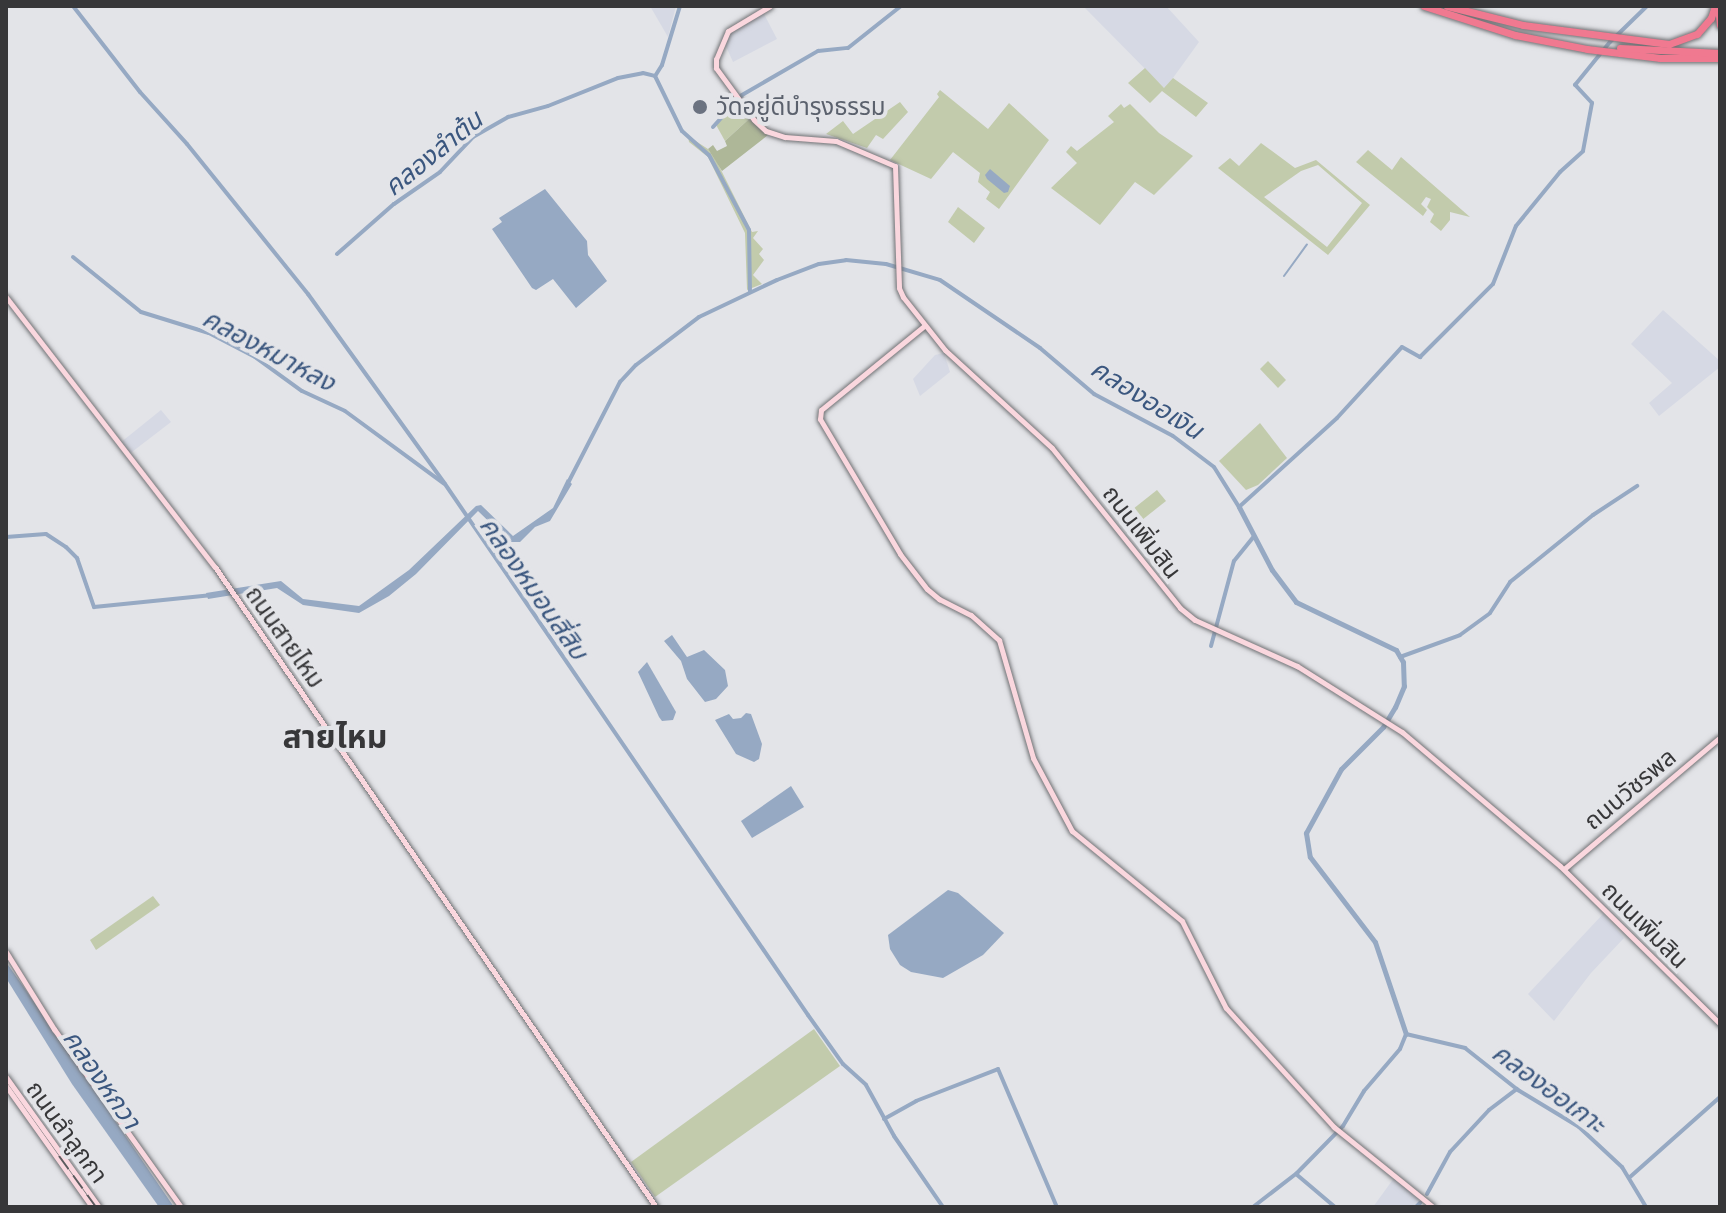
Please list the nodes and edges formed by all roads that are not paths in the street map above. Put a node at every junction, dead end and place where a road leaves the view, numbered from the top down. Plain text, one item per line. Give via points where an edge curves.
1 (770, 6) edge
2 (1424, 6) edge
3 (1435, 6) edge
4 (1447, 6) edge
5 (1717, 6) edge
6 (1720, 25) edge
7 (1720, 56) edge
8 (6, 297) edge
9 (924, 326) junction
10 (1720, 737) edge
11 (1564, 869) junction
12 (6, 952) edge
13 (1720, 1024) edge
14 (6, 1077) edge
15 (6, 1086) edge
16 (92, 1207) edge
17 (99, 1207) edge
18 (181, 1207) edge
19 (656, 1207) edge
20 (1433, 1207) edge

1 - 9 street, ถนนเพิ่มสิน via 728,31 716,68 769,132 836,141 895,166 899,288
2 - 7 highway via 1515,35 1587,49 1660,58
3 - 7 highway via 1515,31 1595,46
4 - 5 highway via 1523,25 1679,43 1705,26
5 - 6 highway
8 - 19 street, ถนนสายไหม via 235,596
9 - 11 street, ถนนเพิ่มสิน via 1052,448 1180,608 1289,662 1386,720
9 - 20 street via 821,410 820,419 900,554 927,589 971,615 999,640 1033,758 1072,831 1182,921 1226,1008 1336,1130
10 - 11 street, ถนนวัชรพล
11 - 13 street, ถนนเพิ่มสิน
12 - 18 street
14 - 17 street, ถนนลำลูกกา
15 - 16 street, ถนนลำลูกกา

